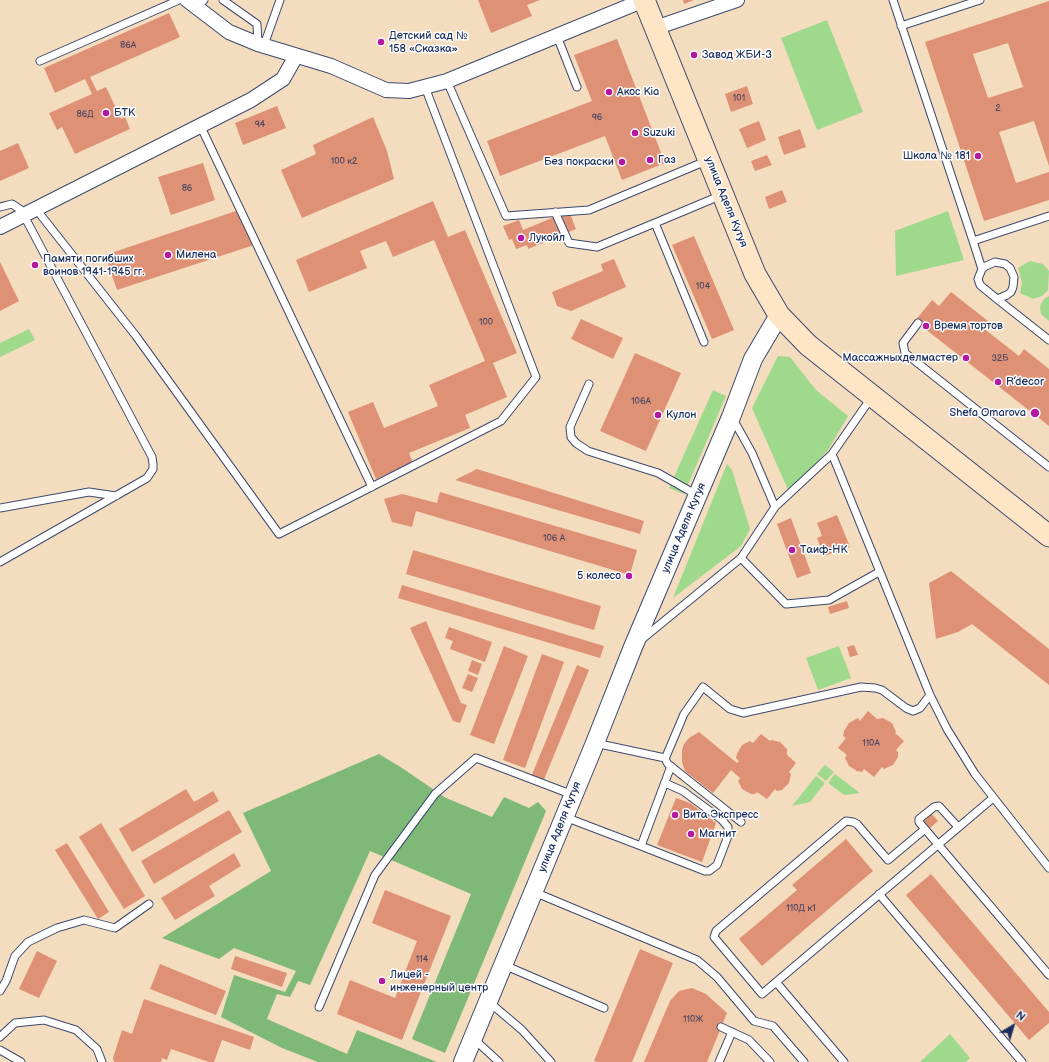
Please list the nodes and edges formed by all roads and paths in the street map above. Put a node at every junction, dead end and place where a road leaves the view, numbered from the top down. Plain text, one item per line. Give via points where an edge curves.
1 (179, 0) edge
2 (223, 0) edge
3 (280, 0) edge
4 (644, 0) edge
5 (737, 0) edge
6 (893, 0) edge
7 (980, 0) edge
8 (196, 3) edge
9 (901, 26) junction
10 (655, 28) junction
11 (557, 36) junction
12 (261, 44) junction
13 (296, 56) junction
14 (40, 61) dead end
15 (447, 81) junction
16 (425, 87) junction
17 (577, 87) dead end
18 (200, 126) junction
19 (709, 160) junction
20 (724, 194) junction
21 (0, 207) edge
22 (30, 212) junction
23 (556, 212) junction
24 (1049, 216) edge
25 (655, 223) junction
26 (0, 227) edge
27 (972, 241) junction
28 (982, 269) junction
29 (997, 299) junction
30 (780, 315) junction
31 (918, 323) dead end
32 (1049, 340) edge
33 (704, 342) dead end
34 (589, 384) dead end
35 (872, 396) junction
36 (731, 417) junction
37 (832, 454) junction
38 (1049, 467) edge
39 (372, 487) junction
40 (698, 495) junction
41 (116, 496) junction
42 (775, 507) junction
43 (0, 508) edge
44 (1049, 536) edge
45 (741, 558) junction
46 (0, 562) edge
47 (879, 572) junction
48 (633, 647) junction
49 (930, 695) junction
50 (595, 743) junction
51 (665, 758) junction
52 (671, 766) junction
53 (665, 783) junction
54 (573, 795) junction
55 (993, 798) junction
56 (564, 816) junction
57 (741, 822) dead end
58 (958, 827) junction
59 (925, 829) junction
60 (938, 844) junction
61 (640, 846) junction
62 (1049, 868) edge
63 (534, 892) junction
64 (879, 894) junction
65 (149, 904) dead end
66 (504, 965) junction
67 (1049, 975) edge
68 (776, 982) junction
69 (0, 991) edge
70 (489, 1002) junction
71 (319, 1007) dead end
72 (604, 1008) dead end
73 (721, 1027) dead end
74 (732, 1032) junction
75 (0, 1037) edge
76 (474, 1039) junction
77 (0, 1050) edge
78 (20, 1062) edge
79 (102, 1062) edge
80 (463, 1062) edge
81 (499, 1062) edge
82 (551, 1062) edge
83 (720, 1062) edge
84 (770, 1062) edge
85 (804, 1062) edge
86 (844, 1062) edge
87 (1022, 1062) edge

1 - 14 lane
2 - 12 lane via 257,24
3 - 12 lane
4 - 10 main road, улица Аделя Кутуя
4 - 11 street
5 - 10 street
6 - 9 lane
7 - 9 lane
8 - 12 street via 229,32
9 - 27 lane
10 - 19 main road, улица Аделя Кутуя
11 - 15 street
11 - 17 lane
12 - 13 street
13 - 16 street via 331,66 386,90 409,91
13 - 18 street via 283,79 251,100
15 - 16 street
15 - 23 lane via 506,216
16 - 39 lane via 536,377 501,421
18 - 22 street
18 - 39 lane
19 - 20 main road, улица Аделя Кутуя
19 - 23 lane via 588,210
20 - 25 lane
20 - 30 main road, улица Аделя Кутуя via 755,274
21 - 22 lane via 9,203
22 - 26 street
22 - 39 lane via 136,336 279,534
22 - 41 lane via 152,457 150,474
23 - 25 lane via 569,243 597,247
24 - 27 lane
25 - 33 lane
27 - 28 lane
28 - 29 lane via 979,282
28 - 29 lane via 990,263 1000,263 1013,272 1011,292
29 - 32 lane
30 - 35 main road via 808,345
30 - 36 street, улица Аделя Кутуя via 753,359
31 - 38 lane via 903,343 905,353
34 - 40 lane via 570,427 571,437 576,444 588,451 658,473
35 - 37 lane
35 - 44 main road
36 - 40 street, улица Аделя Кутуя
36 - 42 lane via 752,453
37 - 42 lane
37 - 47 lane
40 - 48 street, улица Аделя Кутуя
41 - 43 lane via 88,492
41 - 46 lane
42 - 45 lane
45 - 47 lane via 786,604 829,600
45 - 48 lane
47 - 49 lane
48 - 50 street, улица Аделя Кутуя
49 - 51 lane via 920,708 913,710 906,708 882,690 862,687 743,713 730,709 703,687 684,714
49 - 55 lane via 961,754
50 - 51 lane
50 - 54 street, улица Аделя Кутуя
51 - 52 lane
52 - 53 lane
52 - 57 lane
53 - 61 lane
53 - 61 lane via 683,791 728,827 728,836 717,865 709,871
54 - 56 street, улица Аделя Кутуя
54 - 71 lane via 476,758 435,794 375,875
55 - 58 lane
55 - 62 lane
56 - 61 lane
56 - 63 street, улица Аделя Кутуя
58 - 59 lane via 943,808 937,806 919,819
58 - 60 lane
59 - 60 lane
59 - 68 lane via 888,860 857,824 846,821 716,931 715,939 762,994
60 - 64 lane
60 - 67 lane
63 - 66 street, улица Аделя Кутуя
63 - 85 lane via 697,960 718,977 754,1021 773,1026
64 - 68 lane
64 - 87 lane
65 - 69 lane via 115,928 84,920 57,928 28,942 15,956
66 - 70 street, улица Аделя Кутуя
66 - 72 lane
68 - 86 lane
70 - 76 street, улица Аделя Кутуя
70 - 82 lane via 522,1030
73 - 74 lane
74 - 83 lane
74 - 84 lane via 751,1041
75 - 79 lane via 15,1023 44,1020 76,1030 97,1049
76 - 80 street, улица Аделя Кутуя
76 - 81 lane
77 - 78 lane

